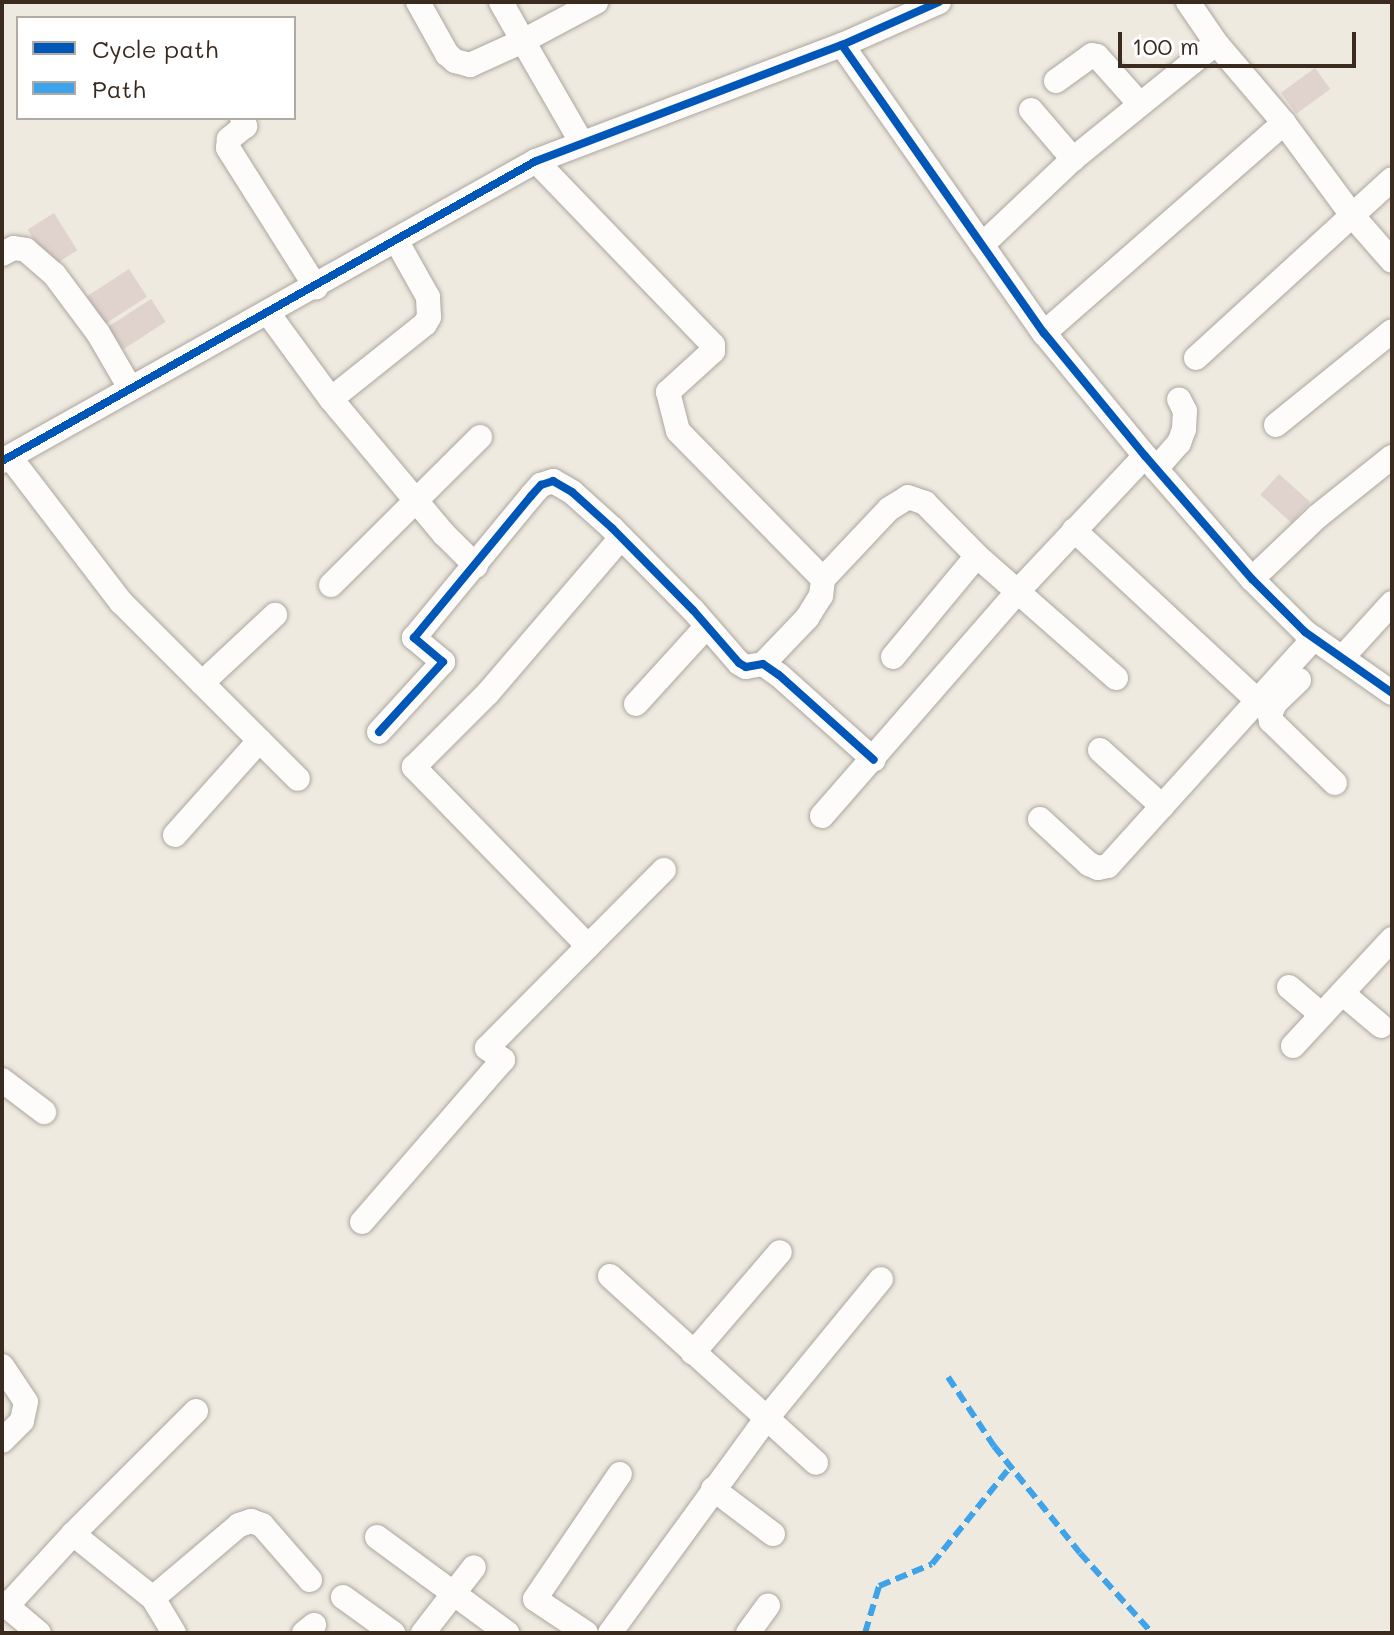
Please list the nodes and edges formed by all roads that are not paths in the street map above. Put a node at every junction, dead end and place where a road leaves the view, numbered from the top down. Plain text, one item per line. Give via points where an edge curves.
1 (418, 2) edge
2 (501, 2) edge
3 (596, 2) edge
4 (939, 2) edge
5 (1188, 2) edge
6 (523, 41) junction
7 (1216, 43) junction
8 (842, 45) junction
9 (1056, 81) dead end
10 (1139, 103) junction
11 (1031, 110) dead end
12 (243, 120) edge
13 (1284, 123) junction
14 (582, 143) junction
15 (1073, 159) junction
16 (536, 161) junction
17 (1392, 179) edge
18 (1351, 214) junction
19 (396, 240) junction
20 (982, 245) junction
21 (2, 254) edge
22 (1392, 261) edge
23 (316, 287) junction
24 (268, 313) junction
25 (1392, 331) edge
26 (1044, 333) junction
27 (1196, 358) dead end
28 (130, 388) junction
29 (331, 399) junction
30 (1179, 399) dead end
31 (1276, 425) dead end
32 (480, 437) dead end
33 (1392, 457) edge
34 (6, 459) edge
35 (1150, 462) junction
36 (414, 499) junction
37 (1074, 530) junction
38 (621, 538) junction
39 (977, 556) junction
40 (476, 566) junction
41 (823, 579) junction
42 (1252, 579) junction
43 (331, 585) dead end
44 (1019, 590) junction
45 (1392, 603) edge
46 (275, 615) dead end
47 (707, 626) junction
48 (1314, 638) junction
49 (893, 657) dead end
50 (1342, 658) junction
51 (763, 664) junction
52 (1116, 678) dead end
53 (1299, 680) dead end
54 (202, 683) junction
55 (1392, 693) edge
56 (1265, 699) junction
57 (636, 704) dead end
58 (379, 732) dead end
59 (260, 740) junction
60 (1100, 750) dead end
61 (874, 760) junction
62 (298, 779) dead end
63 (1335, 783) dead end
64 (1162, 806) junction
65 (822, 816) dead end
66 (1040, 819) dead end
67 (175, 835) dead end
68 (664, 870) dead end
69 (1392, 939) edge
70 (588, 946) junction
71 (1289, 987) dead end
72 (1342, 993) junction
73 (1322, 1015) junction
74 (1381, 1026) dead end
75 (1293, 1046) dead end
76 (2, 1080) edge
77 (44, 1112) dead end
78 (362, 1222) dead end
79 (780, 1252) dead end
80 (610, 1276) dead end
81 (881, 1279) dead end
82 (693, 1353) junction
83 (2, 1366) edge
84 (196, 1411) dead end
85 (766, 1419) junction
86 (2, 1441) edge
87 (816, 1463) dead end
88 (620, 1474) dead end
89 (713, 1489) junction
90 (73, 1534) junction
91 (773, 1534) dead end
92 (377, 1537) dead end
93 (474, 1567) dead end
94 (310, 1580) dead end
95 (453, 1593) junction
96 (343, 1597) dead end
97 (153, 1598) junction
98 (5, 1604) edge
99 (768, 1605) dead end
100 (39, 1633) edge
101 (174, 1633) edge
102 (393, 1633) edge
103 (423, 1633) edge
104 (507, 1633) edge
105 (586, 1633) edge
106 (610, 1633) edge
107 (748, 1633) edge

1 - 6 street via 455,61 470,65
2 - 6 street
3 - 6 street
4 - 8 street
5 - 7 street
6 - 14 street
7 - 10 street
7 - 13 street
8 - 14 street
8 - 20 street
9 - 10 street via 1097,56
10 - 15 street
11 - 15 street
12 - 23 street via 245,126 229,139 228,148
13 - 18 street
13 - 26 street
14 - 16 street
15 - 20 street
16 - 19 street
16 - 41 street via 713,345 713,351 668,392 678,431
17 - 18 street
18 - 22 street
18 - 27 street
19 - 23 street
19 - 29 street via 428,297 429,317
20 - 26 street
21 - 28 street via 26,250 54,274
23 - 24 street
24 - 28 street
24 - 29 street
25 - 31 street
26 - 35 street
28 - 34 street
29 - 36 street
30 - 35 street via 1185,411 1179,443
32 - 36 street
33 - 42 street via 1318,516
34 - 54 street via 101,579
35 - 37 street
35 - 42 street
36 - 40 street
36 - 43 street
37 - 44 street
37 - 56 street
38 - 40 street via 553,481 531,496
38 - 47 street
38 - 70 street via 488,693 414,767
39 - 41 street via 925,503 908,497 889,509
39 - 44 street
39 - 49 street
40 - 58 street via 414,638 443,662
41 - 51 street via 821,596 807,618
42 - 48 street
44 - 52 street
44 - 61 street
45 - 50 street
46 - 54 street
47 - 51 street via 739,663
47 - 57 street
48 - 50 street
48 - 56 street
50 - 55 street
51 - 61 street
53 - 56 street
54 - 59 street
56 - 63 street via 1271,721
56 - 64 street
59 - 62 street
59 - 67 street
60 - 64 street
61 - 65 street
64 - 66 street via 1108,866 1098,868
68 - 70 street
69 - 72 street
70 - 78 street via 487,1048 503,1060
71 - 73 street
72 - 73 street
72 - 74 street
73 - 75 street
76 - 77 street
79 - 82 street
80 - 82 street
81 - 85 street
82 - 85 street
83 - 86 street via 26,1402 22,1421
84 - 90 street
85 - 87 street
85 - 89 street
88 - 105 street via 535,1599
89 - 91 street
89 - 106 street
90 - 97 street
90 - 98 street
92 - 95 street
93 - 95 street
94 - 97 street via 262,1525 251,1521 239,1525
95 - 103 street
95 - 104 street
96 - 102 street
97 - 101 street
98 - 100 street
99 - 107 street

